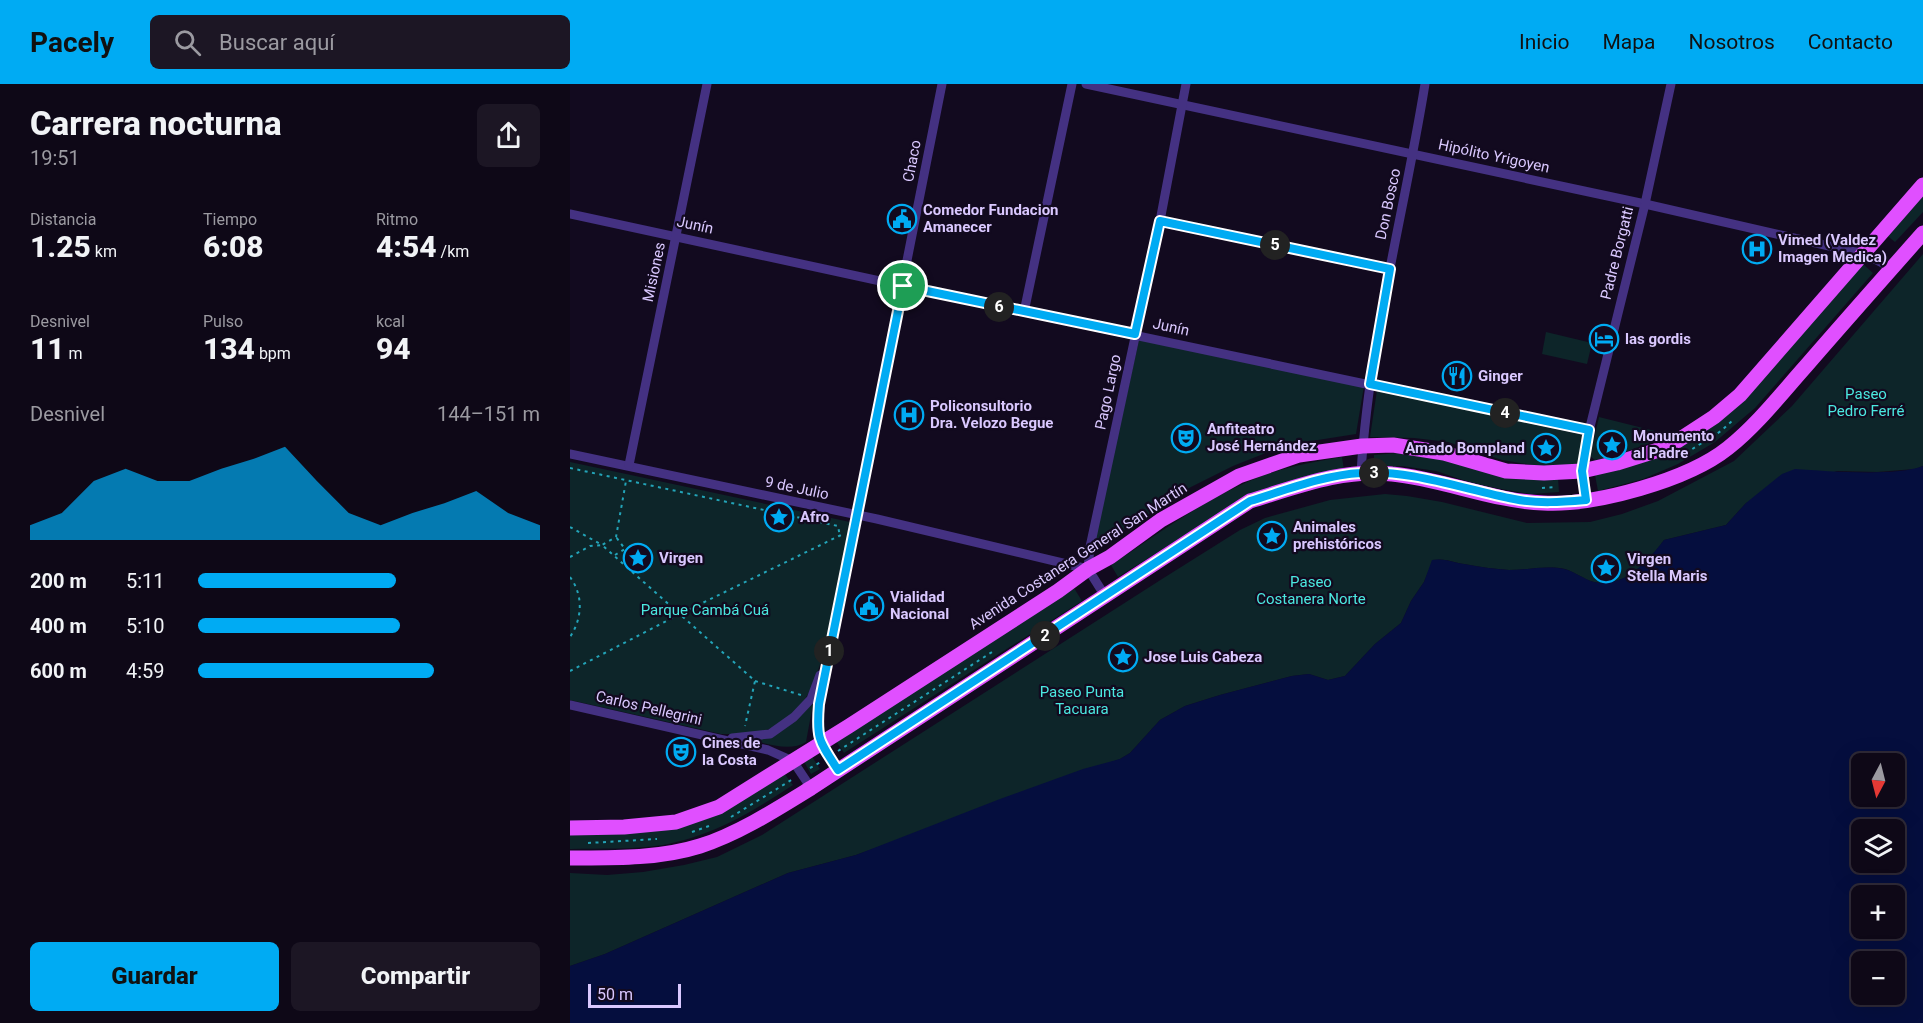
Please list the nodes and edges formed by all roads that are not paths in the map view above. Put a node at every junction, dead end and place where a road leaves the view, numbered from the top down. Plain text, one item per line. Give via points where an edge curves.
1 (707, 84) edge
2 (942, 84) edge
3 (1072, 84) edge
4 (1086, 84) edge
5 (1186, 84) edge
6 (1425, 84) edge
7 (1667, 85) edge
8 (1182, 105) junction
9 (1414, 154) junction
10 (1923, 185) edge
11 (1645, 204) junction
12 (570, 214) edge
13 (1160, 221) junction
14 (1923, 233) edge
15 (677, 237) junction
16 (1863, 253) junction
17 (1892, 268) junction
18 (1390, 269) junction
19 (903, 286) junction
20 (1024, 312) junction
21 (1135, 334) junction
22 (1370, 384) junction
23 (1589, 430) junction
24 (1362, 446) junction
25 (570, 454) edge
26 (629, 465) junction
27 (1360, 472) junction
28 (1584, 486) junction
29 (856, 515) junction
30 (1088, 569) junction
31 (1105, 596) junction
32 (828, 656) junction
33 (570, 705) edge
34 (717, 738) junction
35 (825, 751) junction
36 (798, 768) junction
37 (838, 770) junction
38 (811, 788) junction
39 (570, 828) edge
40 (570, 858) edge

1 - 15 street, Misiones
2 - 19 street, Chaco
3 - 20 street
4 - 8 street, Hipólito Yrigoyen
5 - 8 street, Pago Largo
6 - 9 street, Don Bosco
7 - 11 street, Padre Borgatti
8 - 9 street, Hipólito Yrigoyen
8 - 13 street, Pago Largo
9 - 11 street, Hipólito Yrigoyen
9 - 18 street, Don Bosco
10 - 16 main road, Avenida Costanera General San Martín
11 - 16 street, Hipólito Yrigoyen
11 - 23 street, Padre Borgatti
12 - 15 street, Junín
13 - 18 street
13 - 21 street, Pago Largo
14 - 17 main road, Avenida Costanera General San Martín
15 - 19 street, Junín
15 - 26 street, Misiones
16 - 17 street, Hipólito Yrigoyen
16 - 28 main road, Avenida Costanera General San Martín via 1740,395 1714,417 1668,447 1617,463
17 - 28 main road, Avenida Costanera General San Martín via 1728,448 1695,469 1616,495
18 - 22 street, Don Bosco
19 - 20 street, Junín
19 - 29 street, Chaco
20 - 21 street, Junín
21 - 22 street, Junín
21 - 30 street, Pago Largo
22 - 23 street, Junín
22 - 24 street, Don Bosco
23 - 28 street, Padre Borgatti
24 - 27 street, Don Bosco
24 - 28 main road, Avenida Costanera General San Martín via 1393,445 1444,453 1506,471 1544,473
24 - 30 main road, Avenida Costanera General San Martín via 1299,455 1239,476 1161,519
25 - 26 street, 9 de Julio
26 - 29 street, 9 de Julio
27 - 28 main road, Avenida Costanera General San Martín via 1392,474 1544,503
27 - 31 main road, Avenida Costanera General San Martín via 1250,501
29 - 30 street, 9 de Julio
29 - 32 street, Chaco
30 - 31 street
30 - 35 main road, Avenida Costanera General San Martín
31 - 37 main road, Avenida Costanera General San Martín
32 - 34 street via 811,699 794,717 770,734
32 - 35 street, Chaco via 818,726
33 - 34 street, Carlos Pellegrini
34 - 36 street, Carlos Pellegrini via 768,750
35 - 36 main road, Avenida Costanera General San Martín
35 - 37 street, Chaco
36 - 38 street
36 - 39 main road, Avenida Costanera General San Martín via 719,807 676,822
37 - 38 main road, Avenida Costanera General San Martín
38 - 40 main road, Avenida Costanera General San Martín via 757,820 699,846 624,858

